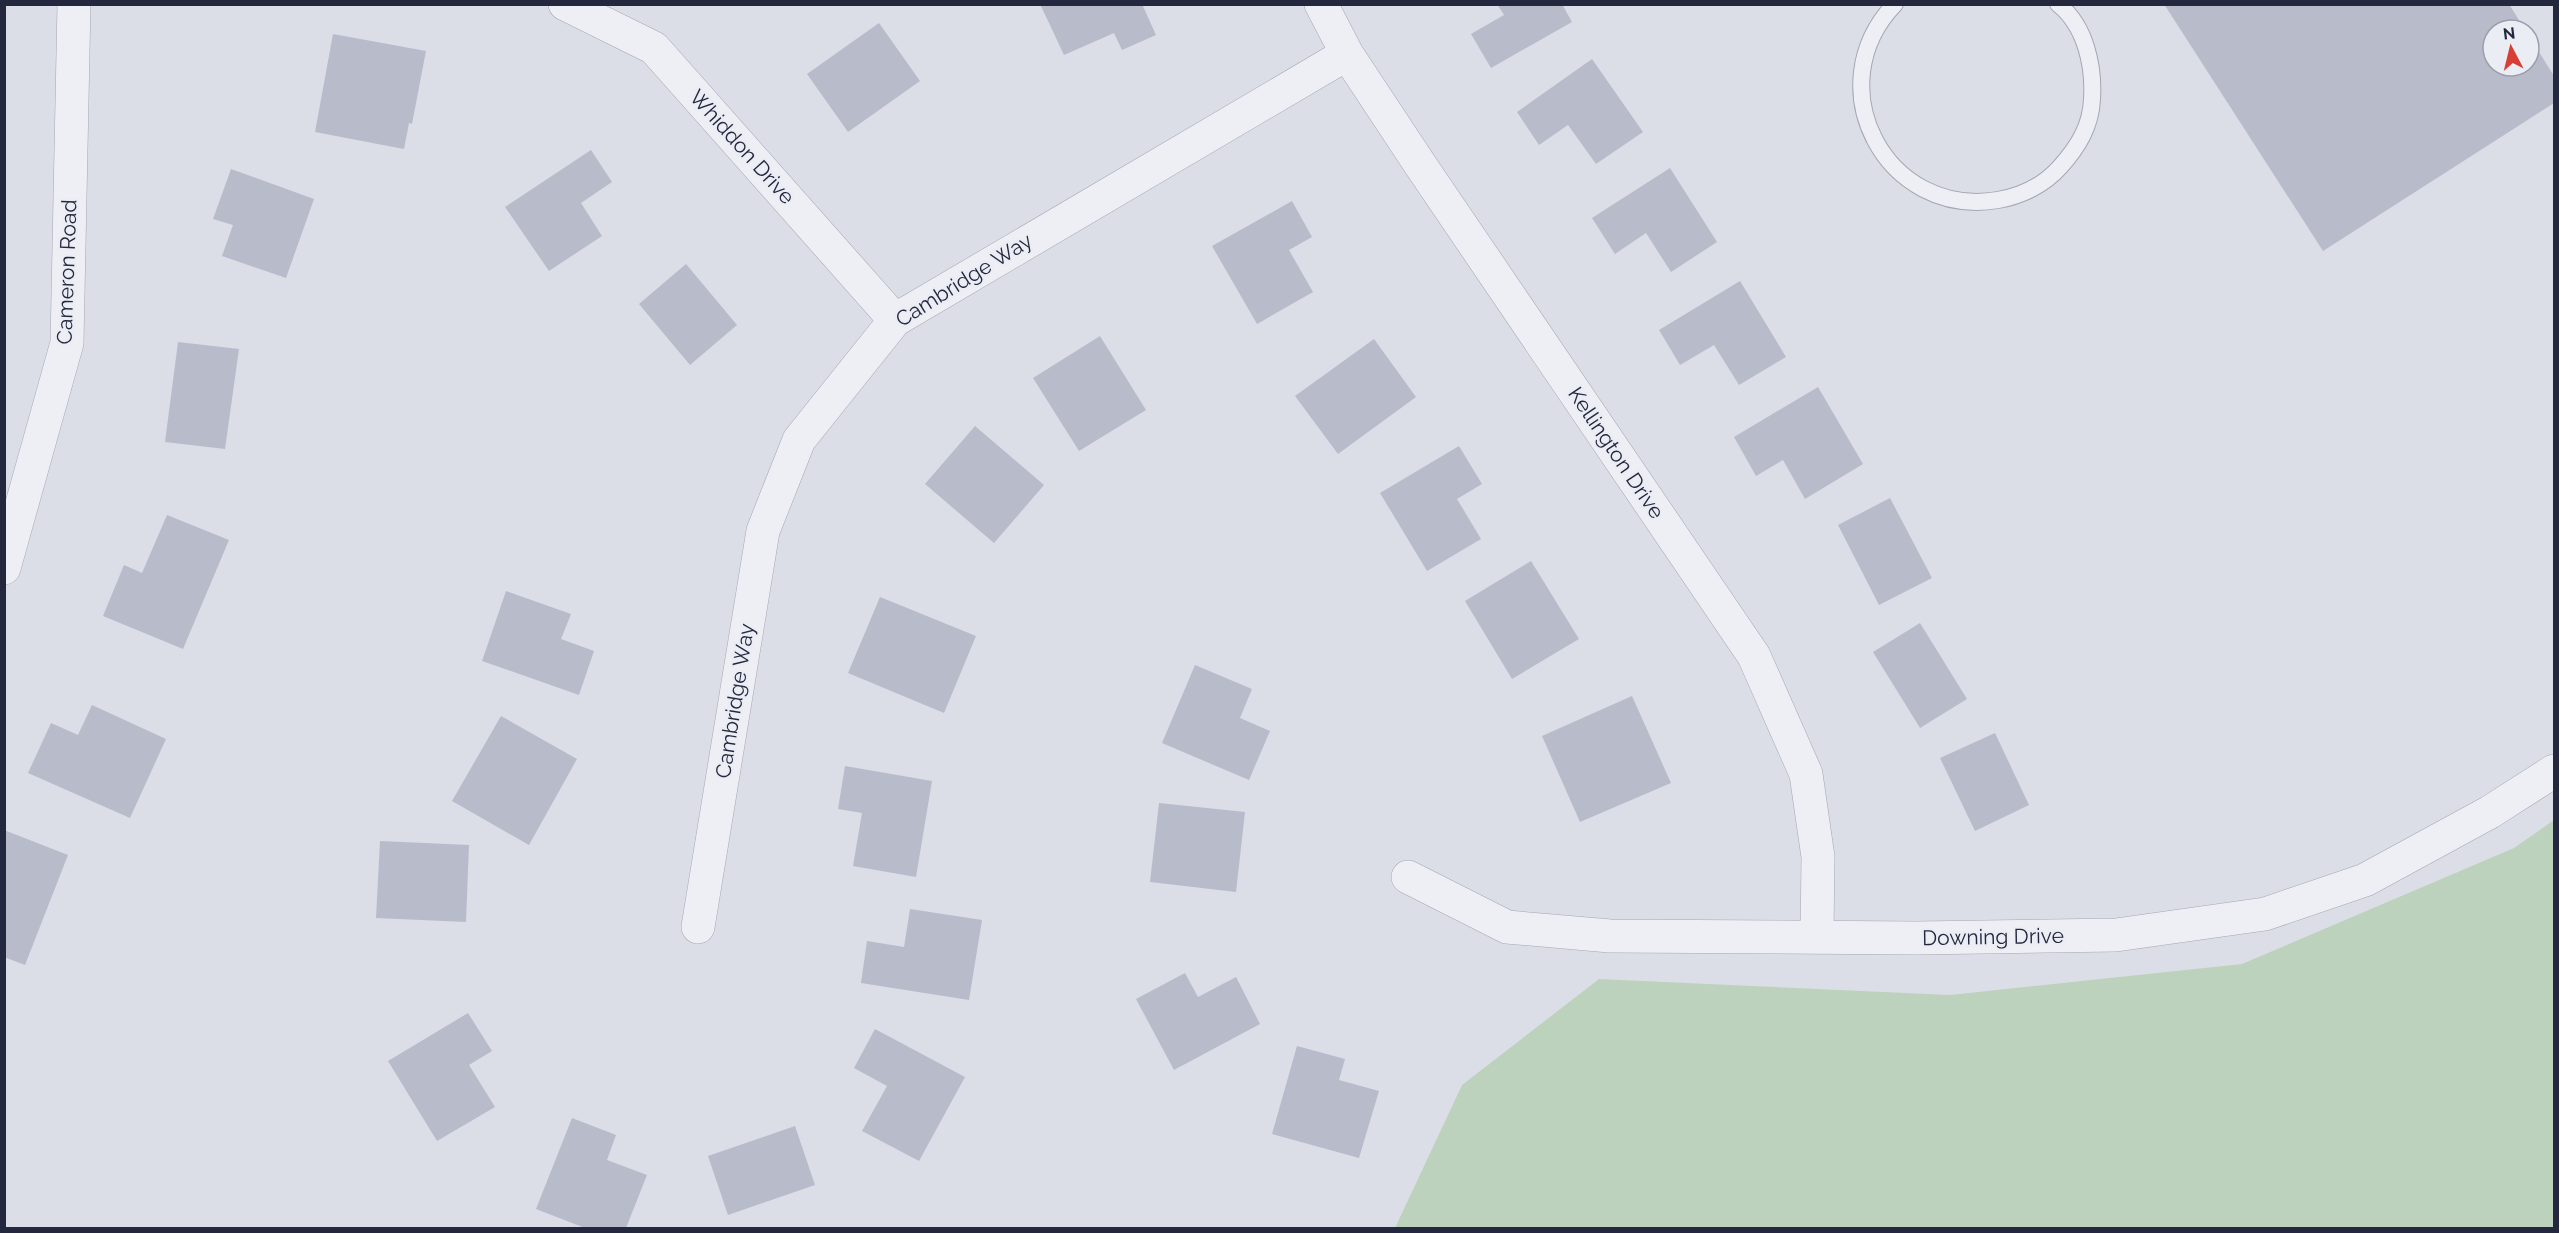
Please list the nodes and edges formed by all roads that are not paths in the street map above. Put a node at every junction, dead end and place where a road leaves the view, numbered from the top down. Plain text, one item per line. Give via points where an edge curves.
1 (74, 4) edge
2 (566, 4) edge
3 (1321, 4) edge
4 (1895, 4) edge
5 (2058, 4) edge
6 (1347, 54) junction
7 (895, 320) junction
8 (4, 568) edge
9 (2554, 771) edge
10 (1408, 876) dead end
11 (698, 927) dead end
12 (1817, 936) junction

1 - 8 street, Cameron Road via 67,343
2 - 7 street, Whiddon Drive via 654,48
3 - 6 street, Kellington Drive
4 - 5 lane via 1871,38 1861,75 1863,115 1879,150 1905,179 1940,198 1978,203 2017,197 2051,177 2077,148 2091,113 2093,75 2084,40
6 - 7 street, Cambridge Way
6 - 12 street, Kellington Drive via 1754,656 1806,774 1818,857
7 - 11 street, Cambridge Way via 799,440 763,531
9 - 12 street, Downing Drive via 2490,812 2365,880 2265,914 2116,935 1917,939
10 - 12 street, Downing Drive via 1507,927 1610,936

